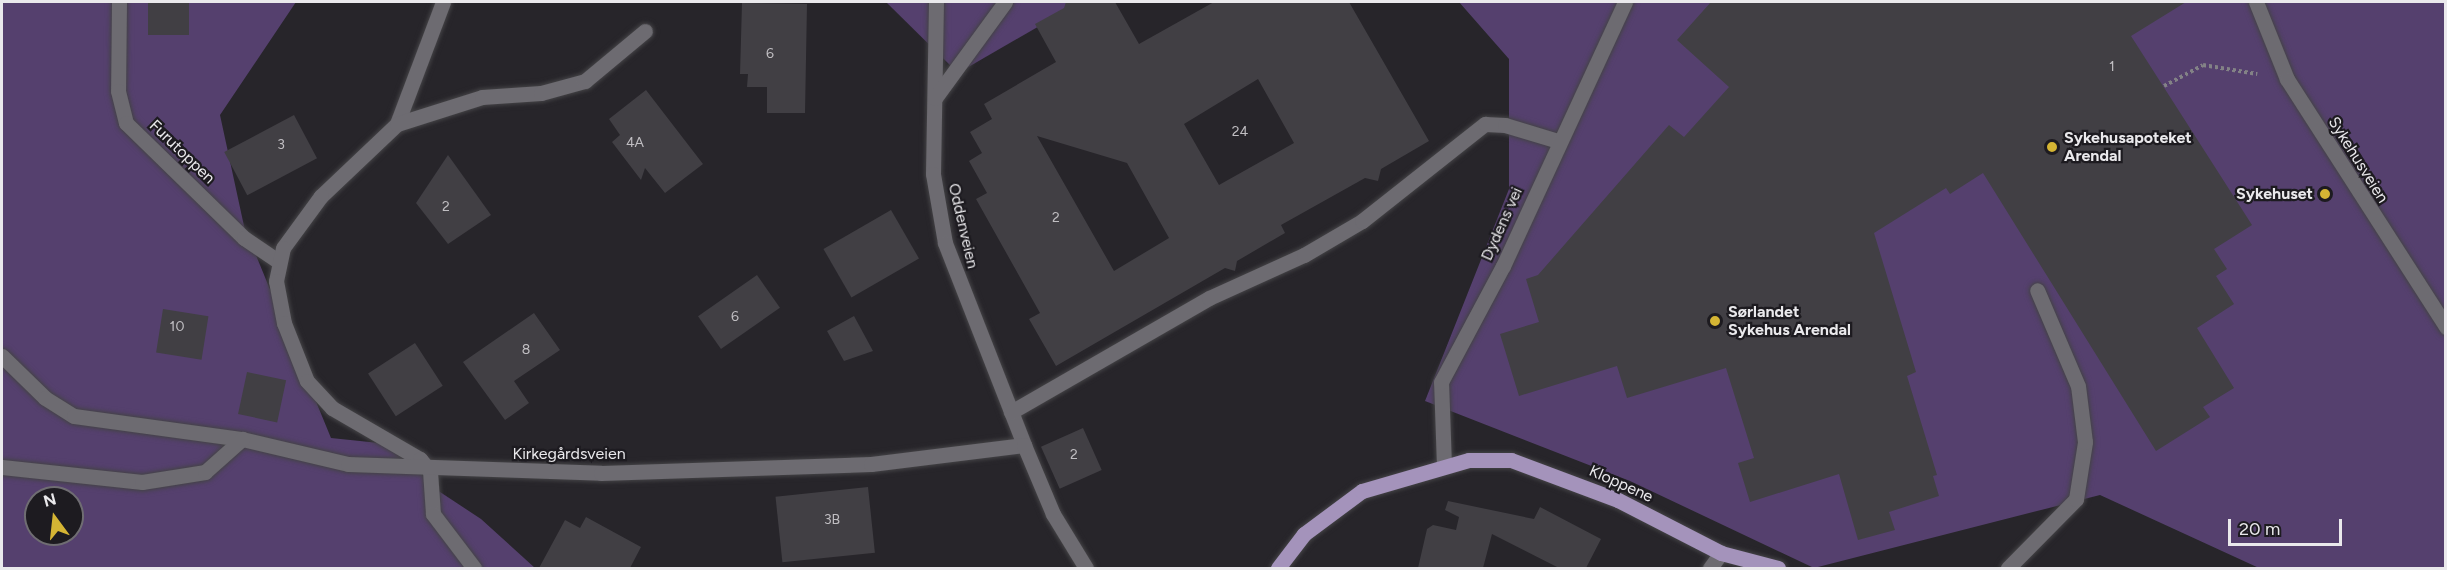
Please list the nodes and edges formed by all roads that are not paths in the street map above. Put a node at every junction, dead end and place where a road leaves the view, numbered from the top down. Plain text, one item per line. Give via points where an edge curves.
1 (119, 2) edge
2 (443, 2) edge
3 (936, 2) edge
4 (1005, 2) edge
5 (1624, 2) edge
6 (2256, 2) edge
7 (645, 31) dead end
8 (935, 98) junction
9 (398, 124) junction
10 (1558, 141) junction
11 (278, 261) junction
12 (2037, 290) dead end
13 (2445, 327) edge
14 (2, 356) edge
15 (1011, 412) junction
16 (242, 439) junction
17 (1024, 445) junction
18 (1444, 466) junction
19 (2, 467) edge
20 (430, 471) junction
21 (1721, 553) junction
22 (474, 568) edge
23 (1086, 568) edge
24 (1278, 568) edge
25 (1710, 568) edge
26 (1778, 568) edge
27 (2008, 568) edge

1 - 11 street, Furutoppen via 118,91 126,123 244,238
2 - 9 street
3 - 8 street, Oddenveien
4 - 8 street
5 - 10 street, Dydens vei
6 - 13 street, Sykehusveien via 2287,79
7 - 9 street via 585,81 541,93 482,97
8 - 15 street, Oddenveien via 933,174 945,243
9 - 11 street via 321,196
10 - 15 street via 1505,125 1485,124 1362,221 1304,255 1209,298
10 - 18 street, Dydens vei via 1503,266 1441,382
11 - 20 street via 276,281 284,323 307,381 332,408 420,459
12 - 27 street via 2078,386 2085,442 2076,499
14 - 16 street, Kirkegårdsveien via 45,398 74,416
15 - 17 street, Oddenveien
16 - 19 street via 205,472 142,482
16 - 20 street, Kirkegårdsveien via 348,464
17 - 20 street, Kirkegårdsveien via 871,464 601,473
17 - 23 street via 1053,514
18 - 21 main road, Kloppene via 1511,460 1618,500
18 - 24 main road, Kloppene via 1362,491 1304,534
20 - 22 street via 433,514
21 - 25 street
21 - 26 main road, Kloppene

